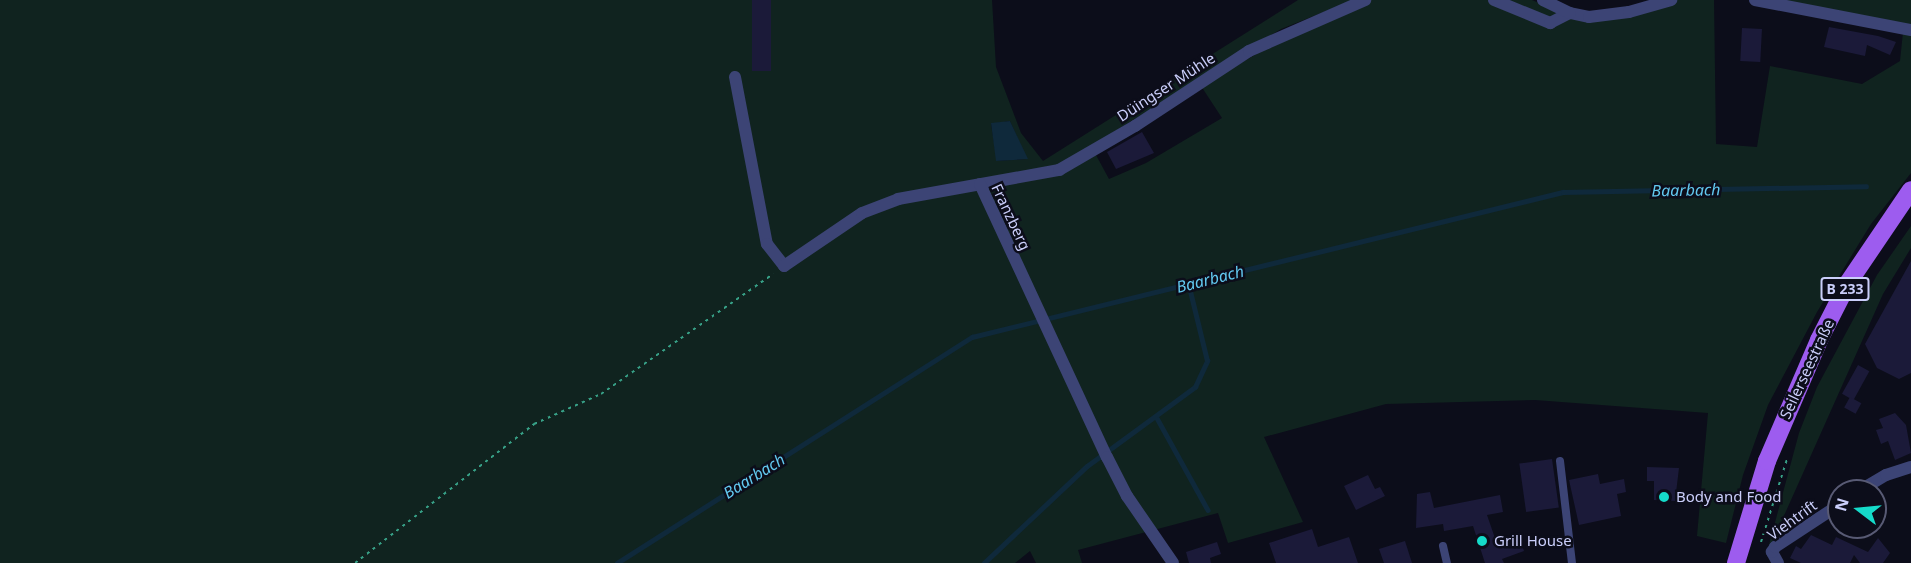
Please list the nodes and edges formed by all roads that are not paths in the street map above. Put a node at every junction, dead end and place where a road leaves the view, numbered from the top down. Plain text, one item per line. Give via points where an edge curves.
1 (1365, 0) edge
2 (1494, 0) edge
3 (1543, 0) edge
4 (1671, 0) edge
5 (1755, 0) edge
6 (1570, 13) junction
7 (1911, 30) edge
8 (735, 77) dead end
9 (980, 184) junction
10 (1911, 190) edge
11 (1560, 461) dead end
12 (1911, 467) edge
13 (1878, 479) edge
14 (1827, 512) edge
15 (1443, 546) dead end
16 (1173, 563) edge
17 (1447, 563) edge
18 (1572, 563) edge
19 (1736, 563) edge
20 (1778, 563) edge

1 - 9 street, Düingser Mühle via 1249,51 1136,126 1059,170
2 - 6 street via 1550,23
3 - 6 street
4 - 6 street via 1629,12 1589,17
5 - 7 street
8 - 9 street, Franzberg via 767,244 784,266 862,213 898,199
9 - 16 street, Franzberg via 1104,451 1127,496
10 - 19 main road, Seilerseestraße / B 233 via 1848,284 1810,359 1767,461
11 - 18 lane
12 - 13 street
14 - 20 street, Viehtrift via 1775,548 1772,552
15 - 17 lane

